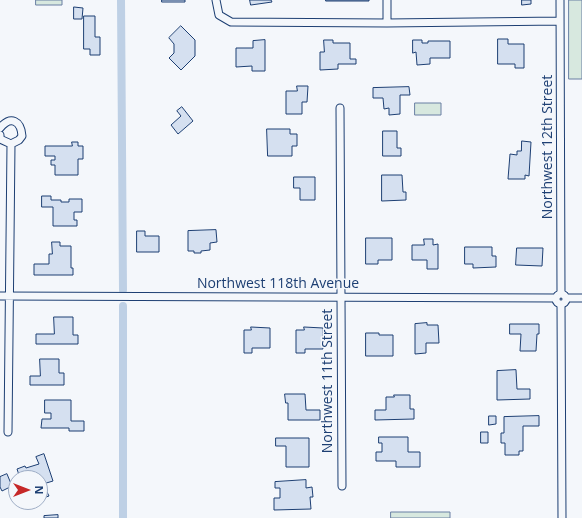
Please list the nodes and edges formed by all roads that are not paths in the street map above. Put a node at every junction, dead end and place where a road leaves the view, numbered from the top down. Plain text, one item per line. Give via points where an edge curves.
1 (216, 0) edge
2 (387, 0) edge
3 (560, 0) edge
4 (560, 21) junction
5 (387, 23) junction
6 (340, 108) dead end
7 (0, 128) edge
8 (0, 135) edge
9 (11, 144) junction
10 (0, 296) edge
11 (10, 296) junction
12 (341, 298) junction
13 (561, 298) junction
14 (582, 298) edge
15 (8, 432) dead end
16 (342, 486) dead end
17 (562, 518) edge

1 - 5 street via 219,15 231,22
2 - 5 street
3 - 4 street, Northwest 12th Street
4 - 5 street
4 - 13 street, Northwest 12th Street
6 - 12 street, Northwest 11th Street
7 - 9 street via 5,122 11,121 17,122 21,127 22,136
8 - 9 street via 0,139
9 - 11 street
10 - 11 street, Northwest 118th Avenue
11 - 12 street, Northwest 118th Avenue
11 - 15 street
12 - 13 street, Northwest 118th Avenue
12 - 16 street, Northwest 11th Street
13 - 14 street, Northwest 118th Avenue
13 - 17 street, Northwest 12th Street

